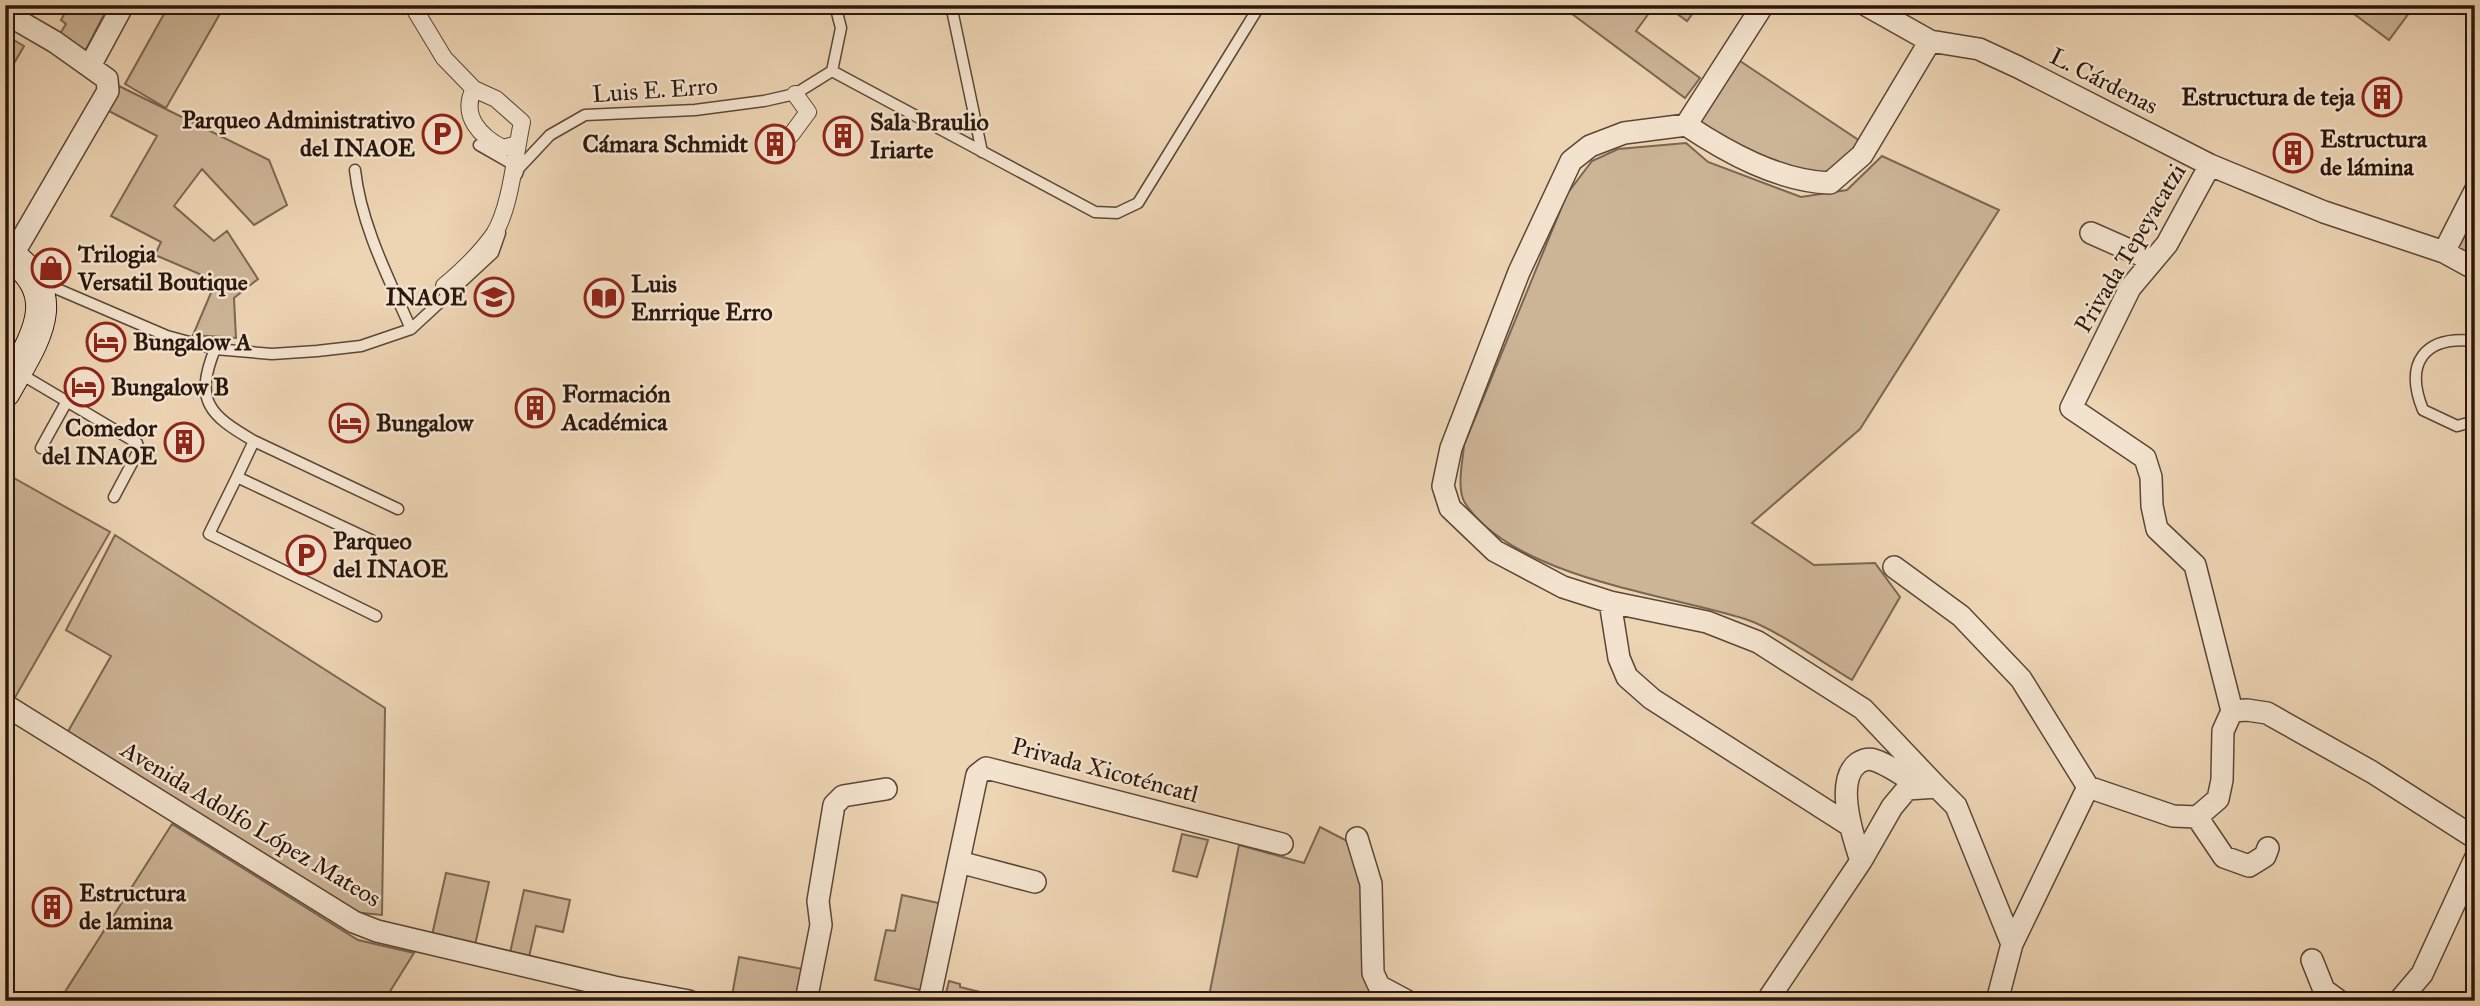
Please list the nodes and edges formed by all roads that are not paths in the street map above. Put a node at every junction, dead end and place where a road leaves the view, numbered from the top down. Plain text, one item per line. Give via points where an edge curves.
1 (123, 5) edge
2 (412, 5) edge
3 (835, 5) edge
4 (951, 5) edge
5 (1260, 5) edge
6 (1763, 5) edge
7 (1866, 5) edge
8 (5, 13) edge
9 (1930, 41) junction
10 (90, 66) junction
11 (832, 71) junction
12 (474, 89) junction
13 (795, 94) junction
14 (1686, 125) junction
15 (791, 135) dead end
16 (517, 144) junction
17 (479, 145) dead end
18 (982, 152) junction
19 (2210, 165) junction
20 (516, 166) junction
21 (355, 170) dead end
22 (2475, 191) edge
23 (2091, 233) dead end
24 (2444, 252) junction
25 (9, 254) edge
26 (2151, 260) junction
27 (2475, 269) edge
28 (32, 278) junction
29 (451, 295) joint
30 (411, 329) junction
31 (2475, 341) edge
32 (215, 349) junction
33 (11, 381) edge
34 (67, 401) junction
35 (2475, 421) edge
36 (254, 441) junction
37 (41, 448) dead end
38 (237, 477) junction
39 (114, 497) dead end
40 (398, 509) dead end
41 (373, 541) dead end
42 (1894, 567) dead end
43 (1610, 602) junction
44 (376, 615) dead end
45 (5, 705) edge
46 (2232, 711) junction
47 (1929, 787) junction
48 (2088, 787) junction
49 (886, 789) dead end
50 (2197, 817) junction
51 (1849, 825) junction
52 (1357, 838) dead end
53 (2475, 838) edge
54 (1282, 844) dead end
55 (2268, 848) dead end
56 (2475, 859) edge
57 (1861, 861) junction
58 (958, 862) junction
59 (1035, 882) dead end
60 (2012, 944) junction
61 (2312, 960) dead end
62 (612, 994) edge
63 (1398, 999) edge
64 (689, 1001) edge
65 (806, 1001) edge
66 (929, 1001) edge
67 (1767, 1001) edge
68 (1997, 1001) edge
69 (2339, 1001) edge
70 (2399, 1001) edge

1 - 10 street
2 - 12 street via 444,58
3 - 11 lane via 841,27
4 - 18 lane
5 - 18 lane via 1138,203 1117,213 1095,212
6 - 14 street
7 - 9 street, L. Cárdenas
8 - 10 street
9 - 14 street via 1862,155 1830,183 1802,182 1721,148
9 - 19 street, L. Cárdenas via 1979,49
10 - 25 street via 107,79 108,91
11 - 13 lane, Luis E. Erro
11 - 18 lane
12 - 16 street via 496,99 522,122
12 - 16 street via 470,116 484,138 503,148
13 - 15 street via 808,113
13 - 20 lane, Luis E. Erro via 695,110 585,115 550,135
14 - 43 street via 1624,133 1590,146 1571,161 1519,272 1451,448 1443,486 1450,508 1495,551 1563,587
16 - 20 street
17 - 20 lane
19 - 24 street, L. Cárdenas via 2325,212
19 - 26 street, Privada Tepeyacatzi via 2167,244
20 - 29 street via 495,233 444,286
21 - 30 lane via 357,192 382,267
22 - 24 street
23 - 26 street
24 - 27 street, L. Cárdenas
25 - 28 main road
26 - 46 street, Privada Tepeyacatzi via 2130,288 2071,408 2145,458 2157,529 2195,565
28 - 32 lane via 167,336
28 - 33 main road via 42,303 41,325
29 - 30 lane
30 - 32 lane via 361,345 317,351 272,354
31 - 35 lane via 2454,338 2430,347 2416,363 2415,390 2423,410 2457,426
32 - 36 lane via 206,371 209,407 221,422
33 - 34 lane
34 - 37 lane
34 - 39 lane via 137,443 139,450
36 - 38 lane
36 - 40 lane
38 - 41 lane
38 - 44 lane via 209,534
42 - 48 street via 1961,616 2021,679
43 - 47 street via 1707,622 1758,642 1863,709
43 - 51 street via 1619,658 1627,677 1651,699
45 - 62 street, Avenida Adolfo López Mateos via 354,922
46 - 50 street via 2223,731 2218,799
46 - 53 street via 2267,713 2372,772
47 - 51 street via 1873,760 1863,760 1852,768 1846,786
47 - 57 street via 1907,789
47 - 60 street via 1956,806
48 - 50 street via 2173,816
48 - 60 street
49 - 65 street via 843,796 834,805 818,901 821,925
50 - 55 street via 2224,857 2249,866 2265,856
51 - 57 street
52 - 63 street via 1371,884 1373,973 1379,986
54 - 58 street, Privada Xicoténcatl via 986,768 977,775
56 - 70 street via 2421,974
57 - 67 street
58 - 59 street
58 - 66 street, Privada Xicoténcatl
60 - 68 street
61 - 69 street via 2325,990
62 - 64 street, Avenida Adolfo López Mateos

